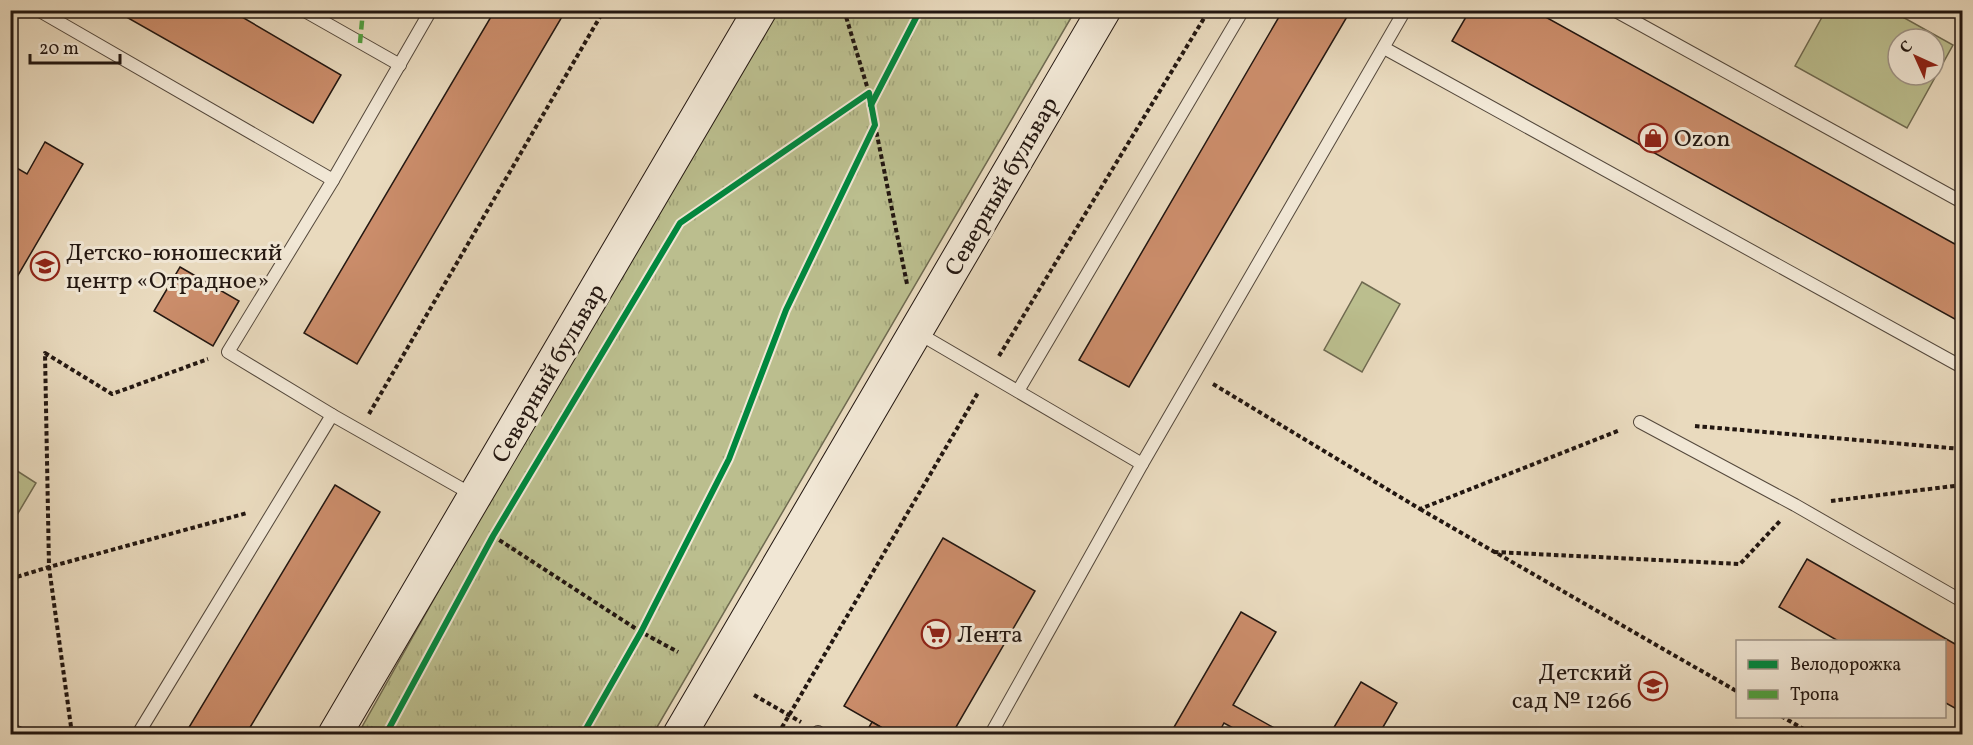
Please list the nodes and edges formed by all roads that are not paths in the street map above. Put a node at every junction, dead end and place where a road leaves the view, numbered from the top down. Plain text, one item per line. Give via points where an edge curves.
1 (38, 10) edge
2 (303, 10) edge
3 (431, 10) edge
4 (760, 10) edge
5 (1104, 10) edge
6 (1243, 10) edge
7 (1405, 10) edge
8 (1614, 10) edge
9 (1384, 48) junction
10 (400, 65) junction
11 (333, 180) junction
12 (1962, 202) edge
13 (916, 332) junction
14 (1962, 367) edge
15 (1018, 391) junction
16 (332, 415) junction
17 (1640, 422) road end
18 (1142, 464) junction
19 (475, 497) junction
20 (1962, 601) edge
21 (10, 729) edge
22 (21, 735) edge
23 (138, 735) edge
24 (335, 735) edge
25 (680, 735) edge
26 (991, 735) edge

1 - 11 lane
2 - 10 lane
3 - 10 lane
4 - 19 main road, Северный бульвар
5 - 13 main road, Северный бульвар
6 - 15 lane
7 - 9 lane
8 - 12 lane
9 - 14 lane
9 - 18 lane
10 - 11 lane
11 - 16 lane via 228,352
13 - 15 lane
13 - 25 main road, Северный бульвар
15 - 18 lane
16 - 19 lane
16 - 23 lane
17 - 20 lane
18 - 26 lane
19 - 24 main road, Северный бульвар
21 - 22 lane

